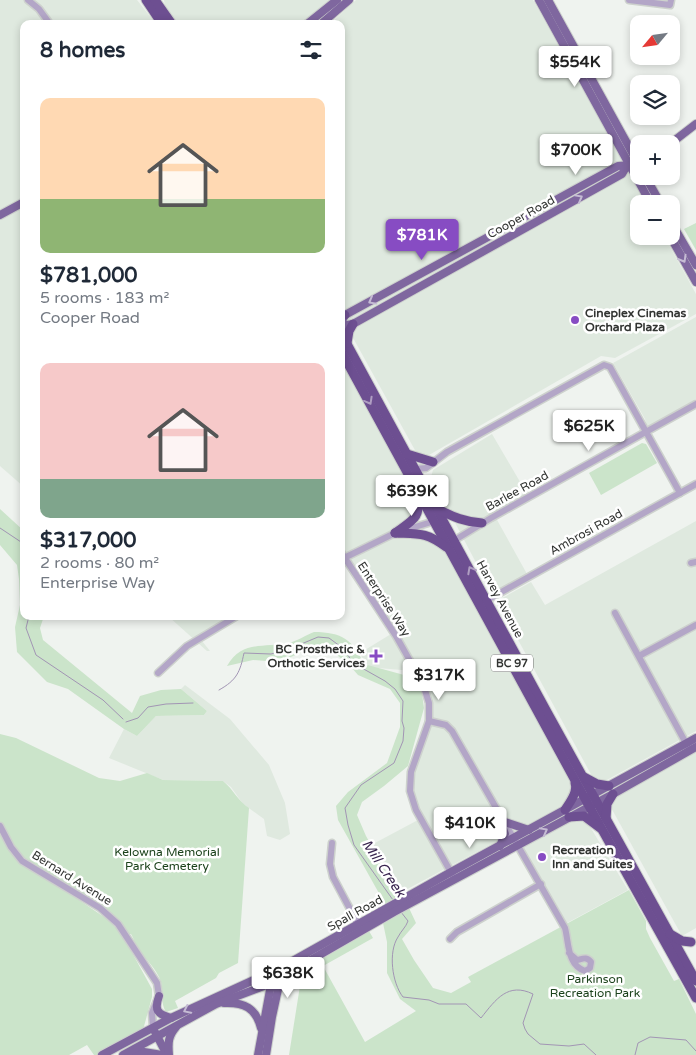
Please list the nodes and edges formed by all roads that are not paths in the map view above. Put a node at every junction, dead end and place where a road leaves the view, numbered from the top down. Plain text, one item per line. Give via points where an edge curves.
1 (28, 0) edge
2 (146, 0) edge
3 (155, 0) edge
4 (161, 0) edge
5 (337, 0) edge
6 (349, 0) edge
7 (539, 0) edge
8 (548, 0) edge
9 (629, 0) edge
10 (671, 2) edge
11 (164, 12) junction
12 (47, 20) edge
13 (159, 20) edge
14 (169, 20) edge
15 (312, 20) edge
16 (326, 20) edge
17 (696, 124) edge
18 (680, 136) edge
19 (630, 152) edge
20 (630, 153) edge
21 (630, 164) edge
22 (630, 168) edge
23 (20, 204) edge
24 (0, 215) edge
25 (680, 237) edge
26 (675, 245) edge
27 (696, 265) edge
28 (696, 282) edge
29 (345, 316) edge
30 (353, 324) junction
31 (345, 325) edge
32 (345, 348) edge
33 (345, 354) edge
34 (345, 354) edge
35 (696, 404) edge
36 (647, 432) junction
37 (403, 455) junction
38 (433, 462) junction
39 (416, 469) junction
40 (696, 484) edge
41 (417, 490) junction
42 (680, 493) junction
43 (438, 508) junction
44 (435, 521) junction
45 (482, 524) junction
46 (396, 533) junction
47 (453, 536) junction
48 (449, 549) junction
49 (345, 555) edge
50 (345, 560) edge
51 (472, 590) junction
52 (487, 600) junction
53 (615, 613) dead end
54 (229, 620) edge
55 (696, 625) edge
56 (639, 656) junction
57 (158, 673) dead end
58 (429, 721) junction
59 (696, 738) edge
60 (691, 747) edge
61 (578, 777) junction
62 (611, 790) junction
63 (591, 800) junction
64 (500, 813) junction
65 (567, 813) junction
66 (606, 819) junction
67 (505, 822) junction
68 (0, 826) edge
69 (529, 830) junction
70 (602, 830) junction
71 (516, 842) junction
72 (332, 843) dead end
73 (500, 846) junction
74 (453, 876) junction
75 (541, 884) junction
76 (393, 908) junction
77 (358, 924) junction
78 (670, 934) junction
79 (450, 939) dead end
80 (693, 940) edge
81 (668, 947) junction
82 (678, 949) junction
83 (569, 952) dead end
84 (272, 972) junction
85 (279, 978) junction
86 (696, 981) edge
87 (269, 984) junction
88 (159, 996) junction
89 (696, 998) edge
90 (216, 1004) junction
91 (171, 1018) junction
92 (178, 1025) junction
93 (153, 1027) junction
94 (262, 1032) junction
95 (157, 1036) junction
96 (102, 1055) edge
97 (123, 1055) edge
98 (162, 1055) edge
99 (168, 1055) edge
100 (258, 1055) edge
101 (266, 1055) edge

1 - 12 street
2 - 13 highway
3 - 11 highway
4 - 11 highway
5 - 15 main road
6 - 16 main road
7 - 20 main road
8 - 19 main road
9 - 10 street
11 - 14 highway
17 - 18 main road
21 -> 29 main road, Cooper Road via 618,166
30 -> 22 main road, Cooper Road
23 - 24 main road
25 - 27 main road
26 -> 28 main road
30 - 31 main road, Cooper Road
30 - 32 highway
33 -> 37 highway, Harvey Avenue / BC 97
34 - 37 highway, Harvey Avenue / BC 97
35 - 36 street, Barlee Road
36 - 38 street via 610,367 604,365
36 - 42 street
36 - 45 street, Barlee Road
37 - 38 highway
37 - 39 highway via 408,466
37 - 41 highway, Harvey Avenue / BC 97
38 - 39 street via 426,468
39 - 43 highway, Harvey Avenue / BC 97
40 - 42 street, Ambrosi Road
41 - 44 highway, Harvey Avenue / BC 97
41 - 46 highway via 417,516
42 - 52 street, Ambrosi Road
43 - 45 highway via 458,520
43 - 47 highway, Harvey Avenue / BC 97
44 - 46 street
44 - 47 highway
44 - 48 highway, Harvey Avenue / BC 97
45 - 47 street, Barlee Road
46 - 48 highway via 426,534
46 - 49 street
52 -> 47 highway, Harvey Avenue / BC 97
48 - 51 highway, Harvey Avenue / BC 97
50 - 58 street, Enterprise Way via 396,636 423,684 429,703
51 - 52 highway
51 - 61 highway, Harvey Avenue / BC 97
52 - 61 highway, Harvey Avenue / BC 97
53 - 56 street
54 - 57 street via 187,646
55 - 56 street
56 - 60 street
58 - 64 street via 446,725 452,731
58 - 74 street, Enterprise Way via 411,772 410,791 416,810
59 - 60 main road, Spall Road
60 - 62 main road, Spall Road
61 - 62 highway
61 - 63 highway, Harvey Avenue / BC 97
61 - 65 highway
62 - 63 main road, Spall Road
62 - 66 highway
63 - 65 main road, Spall Road
63 - 66 highway, Harvey Avenue / BC 97
63 - 70 highway, Harvey Avenue / BC 97
64 - 67 street
64 - 73 main road via 505,834
65 - 69 main road, Spall Road
65 - 70 highway via 584,816
71 -> 65 main road, Spall Road
66 - 78 highway, Harvey Avenue / BC 97
67 - 69 main road
67 - 71 street
68 - 88 street, Bernard Avenue via 22,861 100,908 118,924 153,975
69 - 71 main road, Spall Road
70 - 81 highway, Harvey Avenue / BC 97
71 - 73 main road, Spall Road
71 - 74 main road, Spall Road
71 - 75 street
72 - 77 street via 330,864 333,877
73 - 74 main road, Spall Road
74 - 76 main road, Spall Road
75 - 79 street
75 - 83 street via 565,928
76 - 77 main road, Spall Road
76 - 85 main road, Spall Road
77 - 84 main road, Spall Road
78 - 80 highway via 682,941
78 - 82 highway, Harvey Avenue / BC 97
80 - 82 street
81 - 82 street
81 - 89 highway, Harvey Avenue / BC 97
82 - 86 highway, Harvey Avenue / BC 97
84 - 85 main road
84 - 87 main road
84 -> 91 main road, Spall Road
85 - 87 main road, Spall Road
85 - 101 main road
87 - 90 main road, Spall Road
87 - 94 main road
88 - 91 main road via 156,1009
88 - 93 street via 152,1013
90 - 92 main road, Spall Road
90 - 94 main road via 239,1003 250,1007
91 - 93 main road, Spall Road
92 - 95 main road, Spall Road
92 - 99 main road via 168,1040
93 - 95 main road
93 - 96 main road
93 - 97 main road
94 - 100 main road
95 - 97 main road, Spall Road
95 - 99 main road
97 - 98 main road via 144,1052

